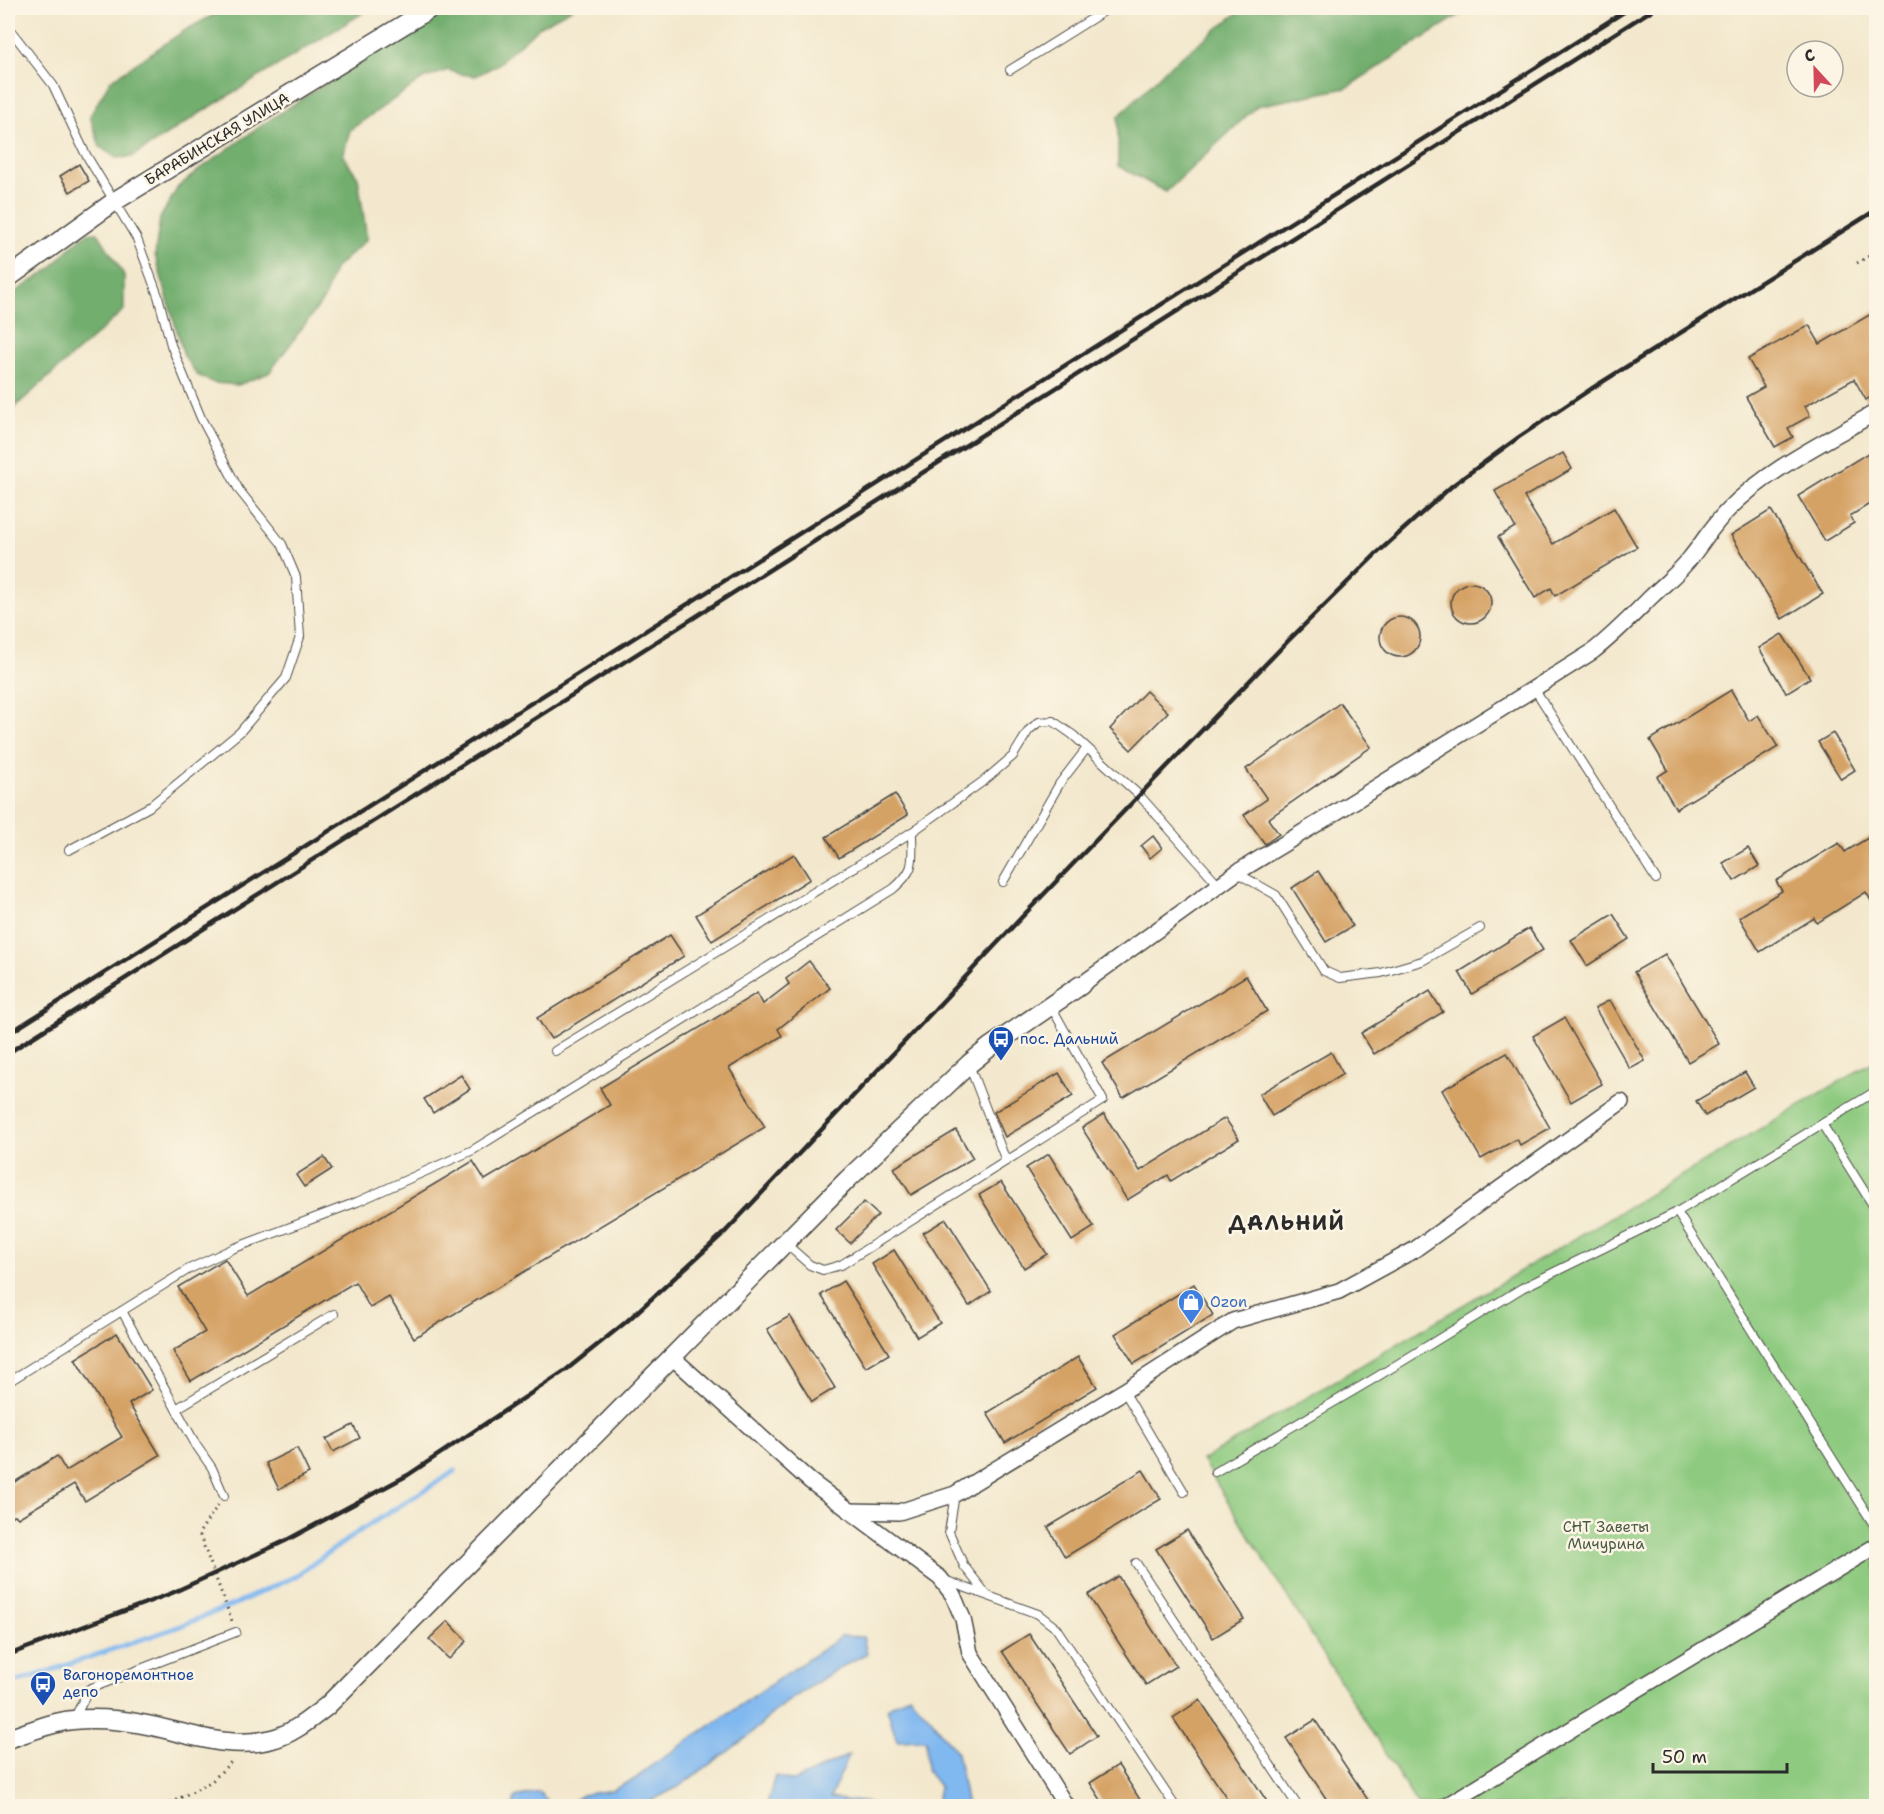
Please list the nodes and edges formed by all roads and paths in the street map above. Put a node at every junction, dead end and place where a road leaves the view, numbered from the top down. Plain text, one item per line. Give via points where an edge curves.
1 (432, 8) edge
2 (1109, 8) edge
3 (8, 27) edge
4 (1010, 70) dead end
5 (115, 201) junction
6 (1876, 252) edge
7 (1857, 262) dead end
8 (8, 278) edge
9 (1876, 412) edge
10 (1534, 688) junction
11 (1087, 747) junction
12 (912, 832) junction
13 (69, 850) dead end
14 (1236, 873) junction
15 (1656, 879) dead end
16 (1003, 882) dead end
17 (1218, 884) junction
18 (1480, 928) dead end
19 (1081, 985) joint
20 (1051, 1006) junction
21 (555, 1052) dead end
22 (969, 1064) junction
23 (1876, 1091) edge
24 (1621, 1102) dead end
25 (1822, 1124) junction
26 (1006, 1161) junction
27 (1876, 1210) edge
28 (1677, 1212) junction
29 (784, 1243) junction
30 (122, 1311) junction
31 (334, 1314) dead end
32 (672, 1357) junction
33 (8, 1382) edge
34 (1124, 1391) junction
35 (176, 1409) junction
36 (1215, 1472) dead end
37 (1184, 1492) dead end
38 (955, 1494) junction
39 (224, 1496) joint
40 (849, 1511) junction
41 (1876, 1528) edge
42 (1876, 1545) edge
43 (1136, 1563) dead end
44 (940, 1578) junction
45 (988, 1596) junction
46 (231, 1618) dead end
47 (236, 1632) dead end
48 (73, 1720) junction
49 (8, 1739) edge
50 (248, 1744) junction
51 (165, 1806) edge
52 (1066, 1806) edge
53 (1175, 1806) edge
54 (1295, 1806) edge
55 (1446, 1806) edge

1 - 5 street, БАРАБИНСКАЯ УЛИЦА
2 - 4 lane
3 - 5 lane via 53,85 85,153
5 - 8 street, БАРАБИНСКАЯ УЛИЦА
5 - 13 lane via 137,239 171,345 201,418 239,490 282,544 296,577 300,637 286,678 240,732 149,807
6 - 7 path
9 - 10 street via 1755,487 1729,509 1673,577 1613,636
10 - 14 street
10 - 15 lane
11 - 12 lane via 1053,721 1039,723 1029,730 1013,756
11 - 16 lane via 1060,783
11 - 17 lane via 1140,796
12 - 21 lane
12 - 30 lane via 912,867 907,878 893,889 473,1149 357,1202 232,1249 189,1269
14 - 17 street
14 - 18 lane via 1276,894 1324,971 1340,978 1382,973 1422,962
17 - 19 street
19 - 20 street
20 - 22 street
20 - 26 lane via 1103,1100
22 - 26 lane
22 - 29 street
23 - 25 lane
24 - 34 street via 1414,1250 1339,1291 1233,1321
25 - 27 lane
25 - 28 lane
26 - 29 lane via 841,1265 823,1270 810,1266
28 - 36 lane via 1522,1288
28 - 41 lane
29 - 32 street
30 - 33 lane
30 - 35 lane
31 - 35 lane
32 - 40 street
32 - 50 street via 327,1707 275,1739
34 - 37 lane
34 - 38 street
35 - 39 lane via 212,1468
38 - 40 street via 898,1512
38 - 45 lane via 949,1532 964,1566
39 - 46 path via 199,1533
40 - 44 street
42 - 55 street
43 - 54 lane
44 - 45 lane
44 - 52 street via 953,1595 963,1619 970,1653
45 - 53 lane via 1038,1614 1056,1628
47 - 48 lane via 88,1689
48 - 49 street
48 - 50 street via 142,1724 203,1739
50 - 51 path via 212,1781

